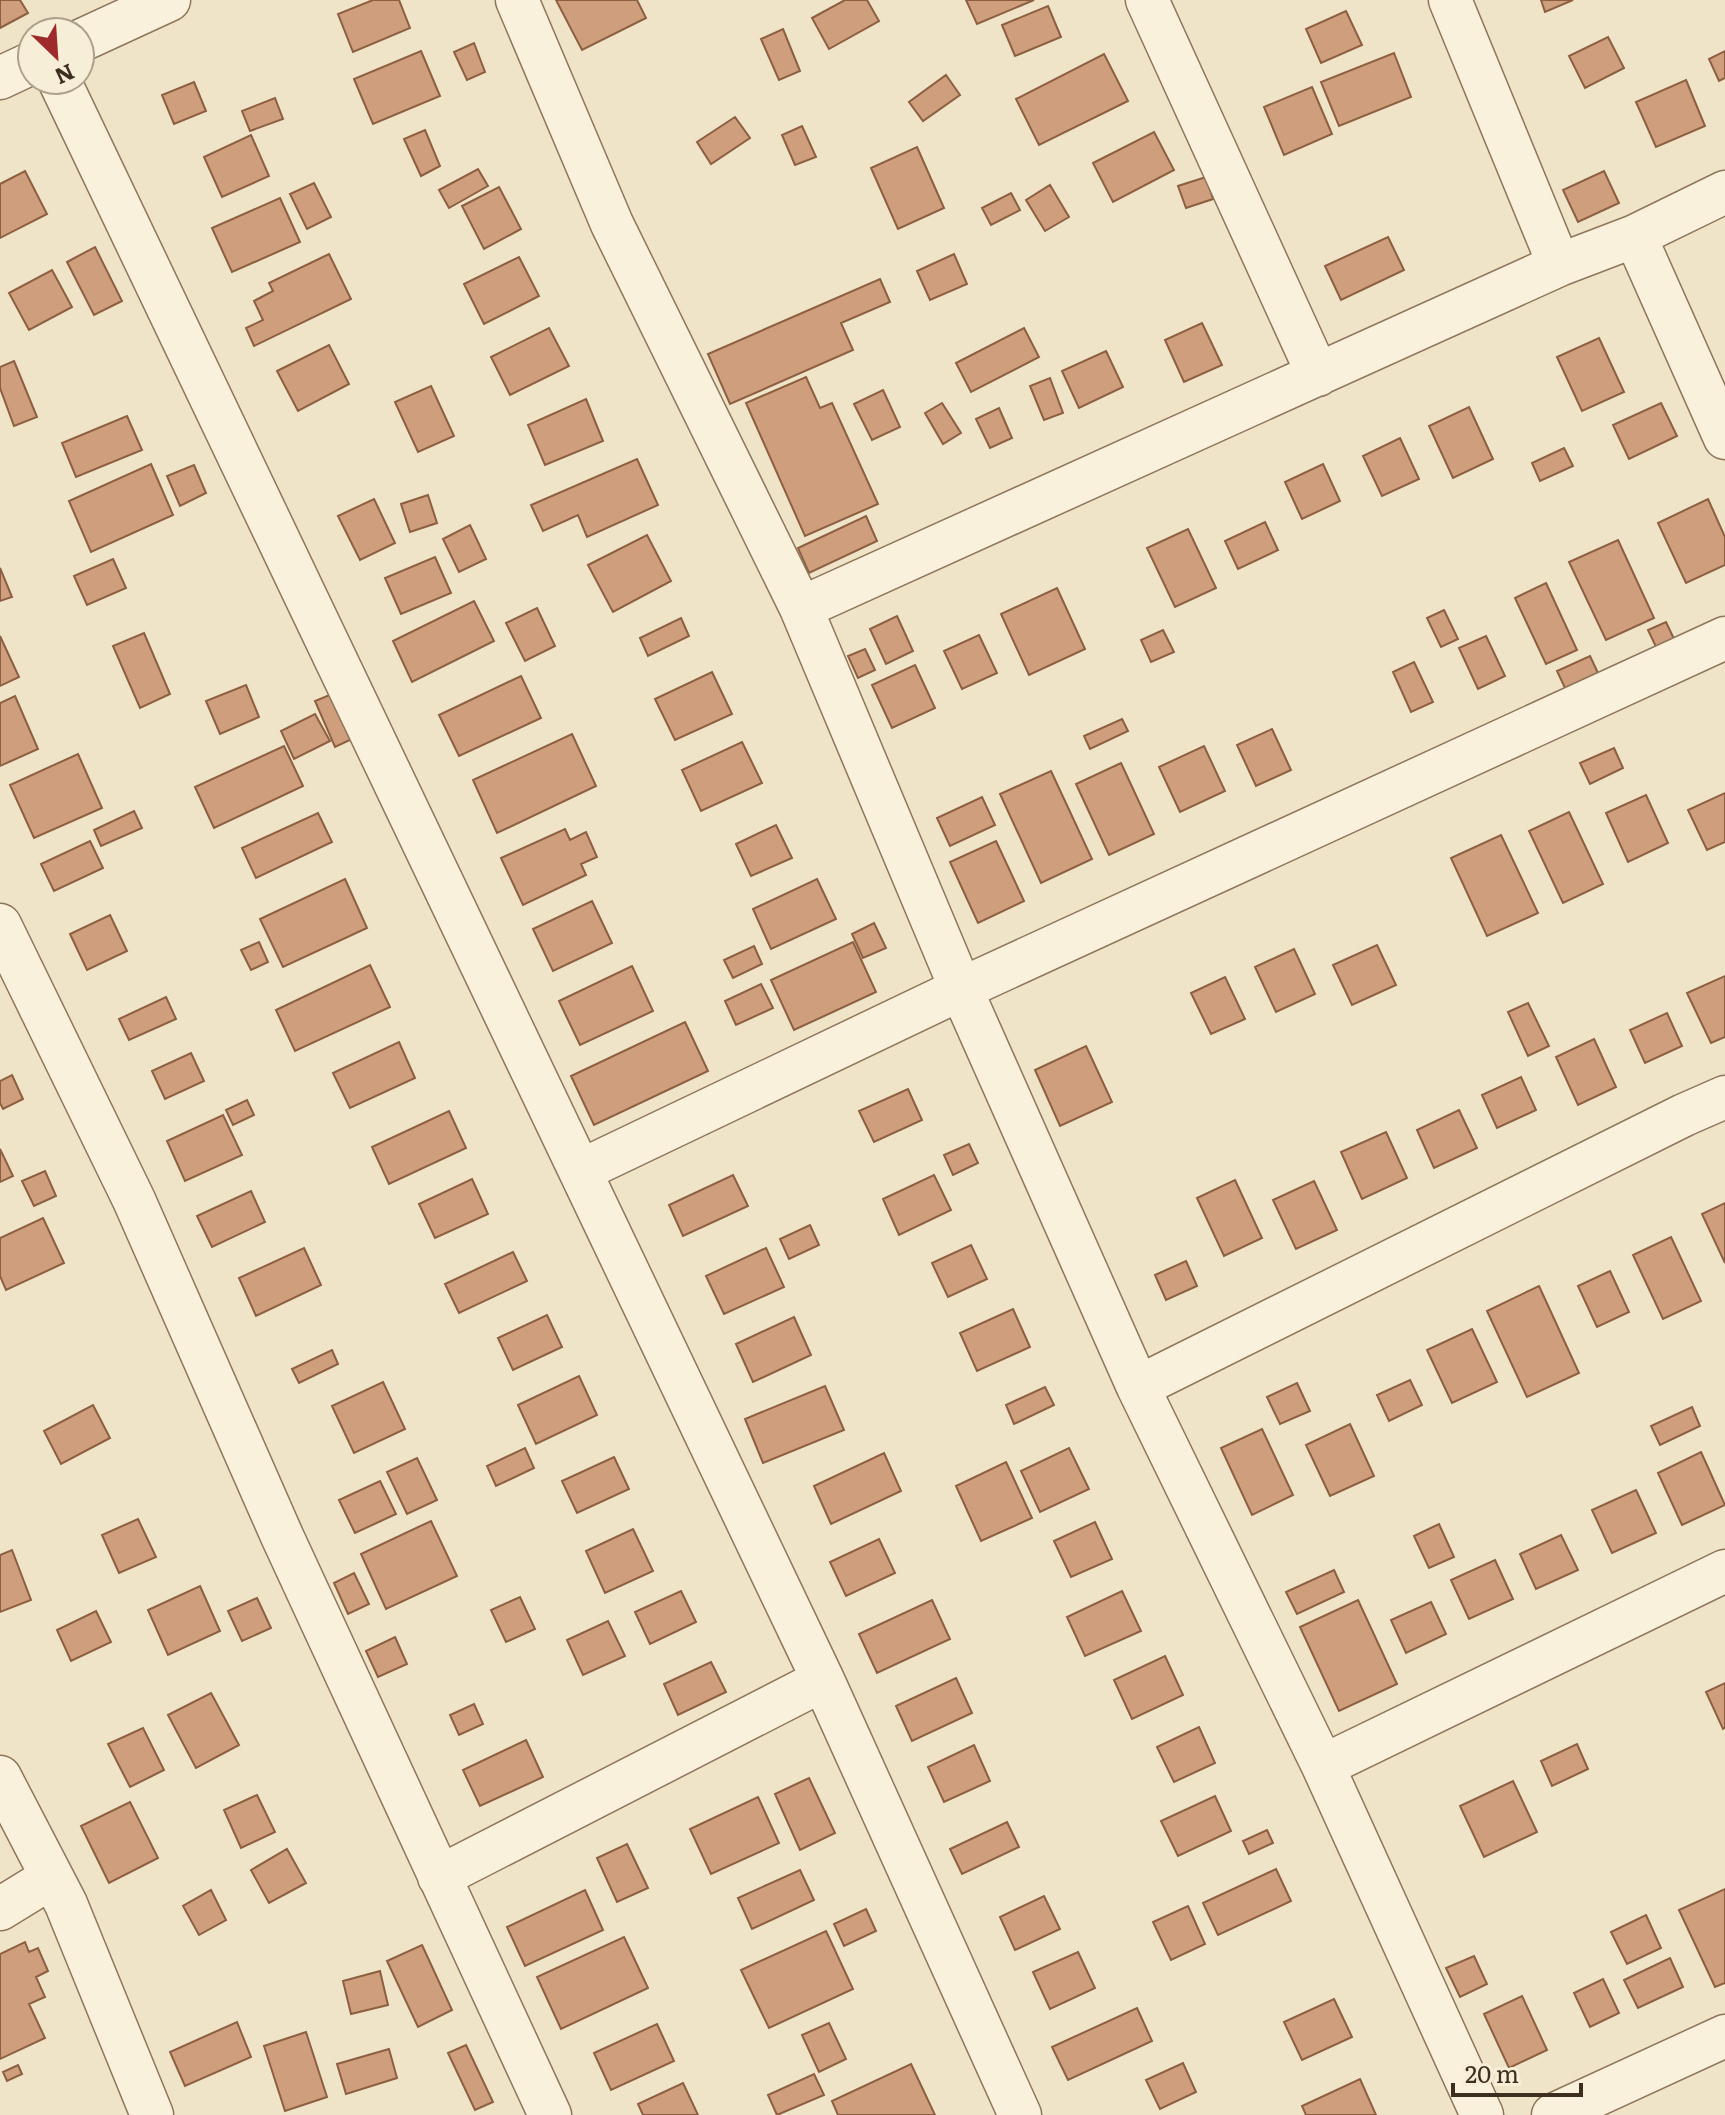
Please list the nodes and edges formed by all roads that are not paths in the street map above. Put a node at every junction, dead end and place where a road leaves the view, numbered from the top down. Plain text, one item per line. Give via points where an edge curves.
1 (169, 0) edge
2 (517, 0) edge
3 (1147, 0) edge
4 (1450, 0) edge
5 (96, 34) edge
6 (67, 96) edge
7 (1725, 192) edge
8 (1635, 236) junction
9 (1559, 265) junction
10 (1318, 375) junction
11 (1725, 438) edge
12 (801, 608) junction
13 (1725, 638) edge
14 (0, 925) edge
15 (961, 989) junction
16 (1725, 1097) edge
17 (580, 1171) junction
18 (1138, 1387) junction
19 (1725, 1571) edge
20 (823, 1680) junction
21 (1323, 1766) junction
22 (0, 1777) edge
23 (52, 1877) junction
24 (439, 1877) junction
25 (0, 1909) edge
26 (1725, 2036) edge
27 (152, 2115) edge
28 (550, 2115) edge
29 (1020, 2115) edge
30 (1482, 2115) edge
31 (1553, 2115) edge

1 - 5 street
2 - 12 street via 612,224
3 - 10 street
4 - 9 street
6 - 17 street
7 - 8 street
8 - 9 street
8 - 11 street
9 - 10 street
10 - 12 street
12 - 15 street
13 - 15 street
14 - 24 street via 134,1200
15 - 17 street
15 - 18 street
16 - 18 street
17 - 20 street
18 - 21 street
19 - 21 street
20 - 24 street
20 - 29 street
21 - 30 street
22 - 23 street
23 - 25 street
23 - 27 street
24 - 28 street
26 - 31 street

